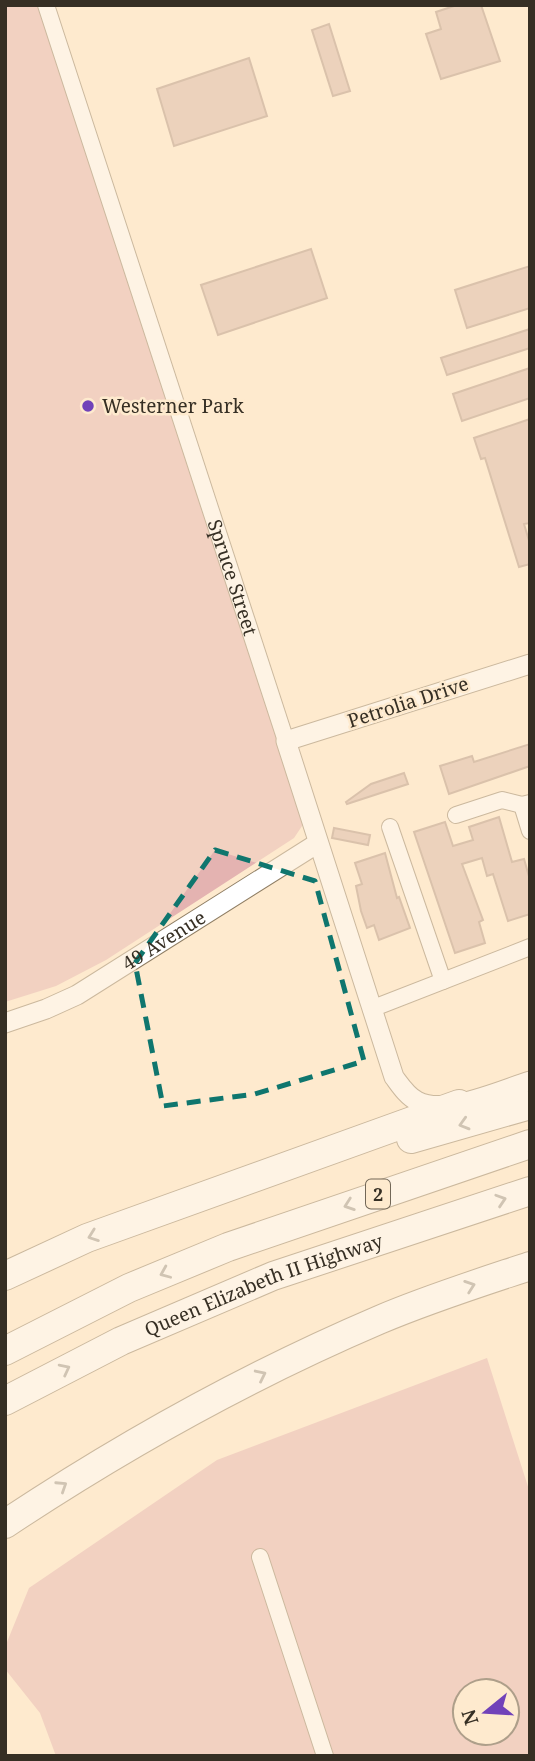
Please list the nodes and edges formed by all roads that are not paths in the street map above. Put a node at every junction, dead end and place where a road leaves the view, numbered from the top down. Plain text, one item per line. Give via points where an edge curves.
1 (46, 5) edge
2 (530, 664) edge
3 (286, 741) junction
4 (526, 804) edge
5 (456, 815) dead end
6 (390, 827) dead end
7 (530, 831) edge
8 (318, 843) junction
9 (530, 947) edge
10 (443, 981) junction
11 (371, 1009) junction
12 (5, 1023) edge
13 (530, 1081) edge
14 (459, 1104) junction
15 (530, 1105) edge
16 (530, 1144) edge
17 (530, 1191) edge
18 (204, 1198) junction
19 (530, 1266) edge
20 (5, 1276) edge
21 (5, 1351) edge
22 (5, 1401) edge
23 (5, 1524) edge
24 (260, 1557) dead end
25 (325, 1756) edge

1 - 3 street, Spruce Street
2 - 3 street, Petrolia Drive
3 - 8 street, Spruce Street
4 - 5 street via 502,800
4 - 7 street
6 - 10 street
8 - 11 street, Spruce Street
8 - 12 street, 49 Avenue via 77,995
9 - 10 street
10 - 11 street
11 - 14 street, Spruce Street via 388,1064 401,1087 426,1105
13 - 14 street, Spruce Street
14 - 18 highway
15 -> 18 highway
16 -> 21 highway, 2 via 228,1247 129,1288
22 -> 17 highway, Queen Elizabeth II Highway / 2 via 121,1340 262,1280
18 -> 20 highway via 87,1238
23 -> 19 highway via 123,1448 236,1387 382,1319
24 - 25 street

